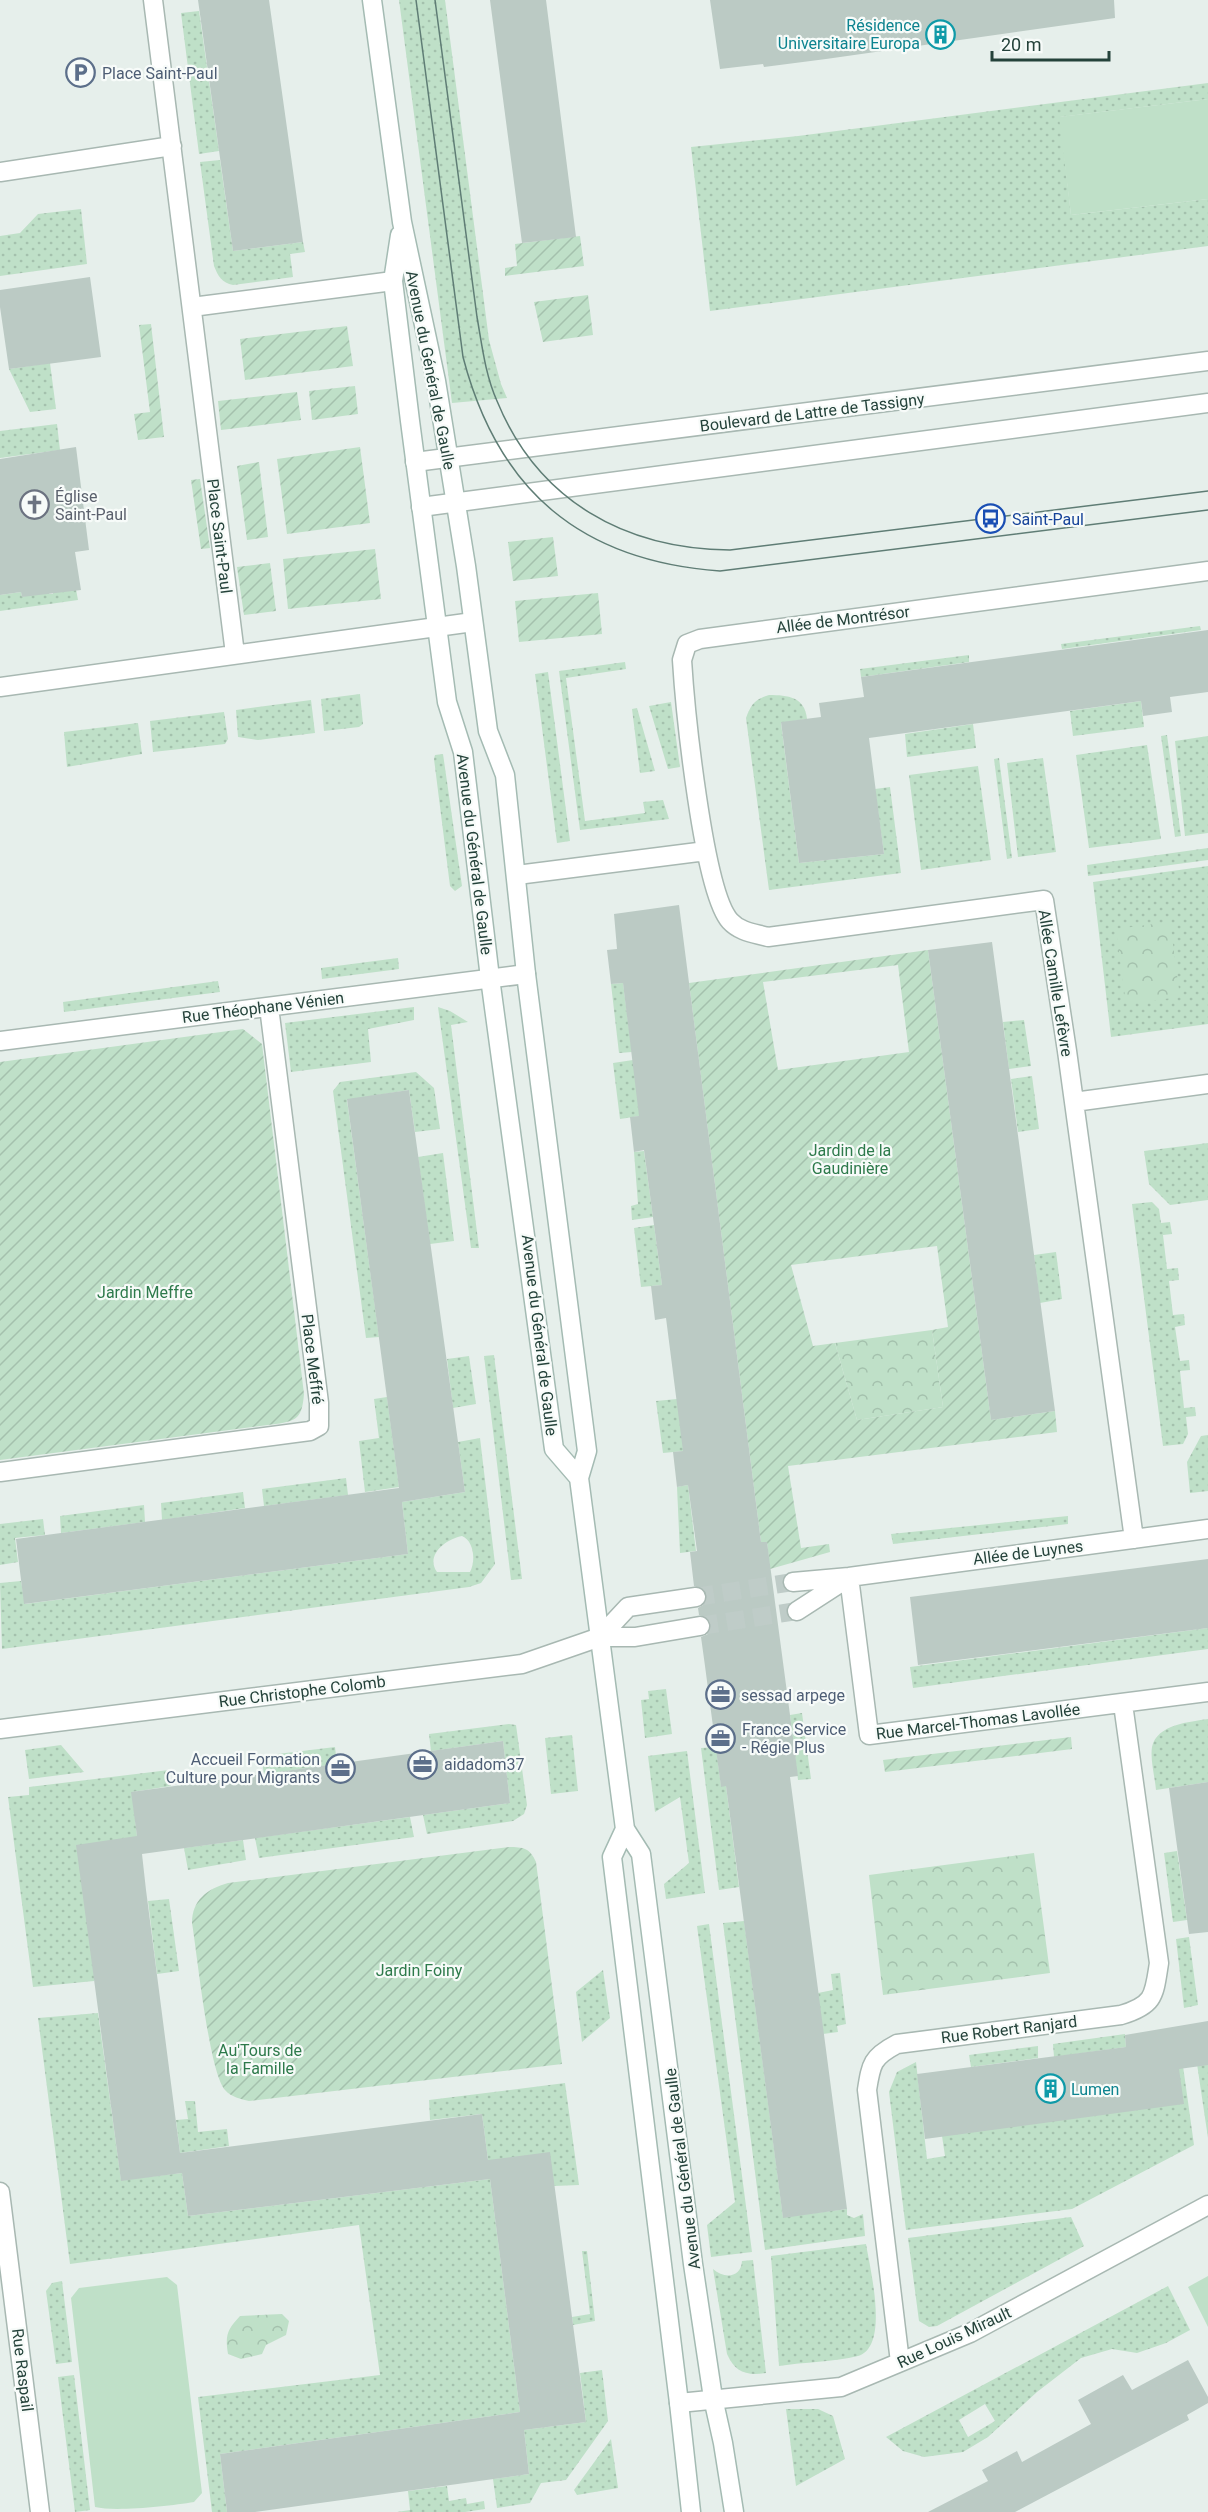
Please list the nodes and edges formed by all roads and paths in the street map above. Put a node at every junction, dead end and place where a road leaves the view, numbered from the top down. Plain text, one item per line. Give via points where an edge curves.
1 (153, 0) edge
2 (372, 0) edge
3 (172, 146) junction
4 (0, 172) edge
5 (402, 222) junction
6 (393, 281) junction
7 (192, 307) junction
8 (1208, 362) edge
9 (1208, 403) edge
10 (448, 458) junction
11 (415, 462) junction
12 (455, 501) junction
13 (421, 507) junction
14 (1208, 571) edge
15 (473, 622) junction
16 (437, 627) junction
17 (235, 654) junction
18 (0, 687) edge
19 (706, 851) junction
20 (517, 875) junction
21 (526, 974) junction
22 (490, 978) junction
23 (268, 1007) junction
24 (0, 1041) edge
25 (1208, 1084) edge
26 (1074, 1102) junction
27 (0, 1472) edge
28 (579, 1478) junction
29 (1208, 1529) edge
30 (1134, 1539) junction
31 (849, 1577) junction
32 (794, 1582) tunnel mouth
33 (696, 1597) tunnel mouth
34 (797, 1611) tunnel mouth
35 (700, 1626) tunnel mouth
36 (600, 1637) junction
37 (1208, 1692) edge
38 (1123, 1704) junction
39 (0, 1730) edge
40 (625, 1829) junction
41 (0, 2192) edge
42 (1208, 2205) edge
43 (900, 2362) junction
44 (713, 2398) junction
45 (679, 2403) junction
46 (40, 2512) edge
47 (691, 2512) edge
48 (734, 2512) edge

1 - 3 street, Place Saint-Paul
2 - 5 street, Avenue du Général de Gaulle
3 - 4 street
3 - 7 street, Place Saint-Paul
5 - 6 street, Avenue du Général de Gaulle
5 - 10 street, Avenue du Général de Gaulle
6 - 7 street
6 - 11 street, Avenue du Général de Gaulle
7 - 17 street, Place Saint-Paul
8 - 10 street, Boulevard de Lattre de Tassigny
9 - 12 street
10 - 11 street, Boulevard de Lattre de Tassigny
10 - 12 street, Avenue du Général de Gaulle
11 - 13 street, Avenue du Général de Gaulle
12 - 13 street
12 - 15 street, Avenue du Général de Gaulle
13 - 16 street, Avenue du Général de Gaulle
14 - 19 street, Allée de Montrésor via 739,633 687,644 682,660 683,683
15 - 16 street
15 - 20 street, Avenue du Général de Gaulle via 488,731 505,775
16 - 17 street
16 - 22 street, Avenue du Général de Gaulle via 447,702 463,752
17 - 18 street
19 - 20 street
19 - 26 street, Allée Camille Lefèvre via 714,886 729,919 741,930 768,937 1044,900
20 - 21 street, Avenue du Général de Gaulle
21 - 22 street, Rue Théophane Vénien
21 - 28 street, Avenue du Général de Gaulle via 588,1451
22 - 23 street, Rue Théophane Vénien
22 - 28 street, Avenue du Général de Gaulle via 554,1449
23 - 24 street, Rue Théophane Vénien
23 - 27 street, Place Meffré via 319,1426 310,1431
25 - 26 street
26 - 30 street, Allée Camille Lefèvre
28 - 36 street, Avenue du Général de Gaulle
29 - 30 street, Allée de Luynes
30 - 31 street, Allée de Luynes
31 - 32 street, Allée de Luynes
31 - 34 street, Allée de Luynes
31 - 38 street, Rue Marcel-Thomas Lavollée via 869,1735
33 - 36 street via 628,1607
35 - 36 street via 634,1637
36 - 39 street, Rue Christophe Colomb via 522,1664
36 - 40 street, Avenue du Général de Gaulle
37 - 38 street, Rue Marcel-Thomas Lavollée
38 - 43 street, Rue Robert Ranjard via 1159,1963 1155,1990 1146,2005 1121,2015 897,2044 871,2064 867,2090
40 - 44 street, Avenue du Général de Gaulle via 641,1854
40 - 45 street, Avenue du Général de Gaulle via 612,1857
41 - 46 street, Rue Raspail
42 - 43 street, Rue Louis Mirault via 970,2333
43 - 44 street, Rue Louis Mirault via 841,2387
44 - 45 street, Rue Louis Mirault
44 - 48 street, Avenue du Général de Gaulle
45 - 47 street, Avenue du Général de Gaulle

